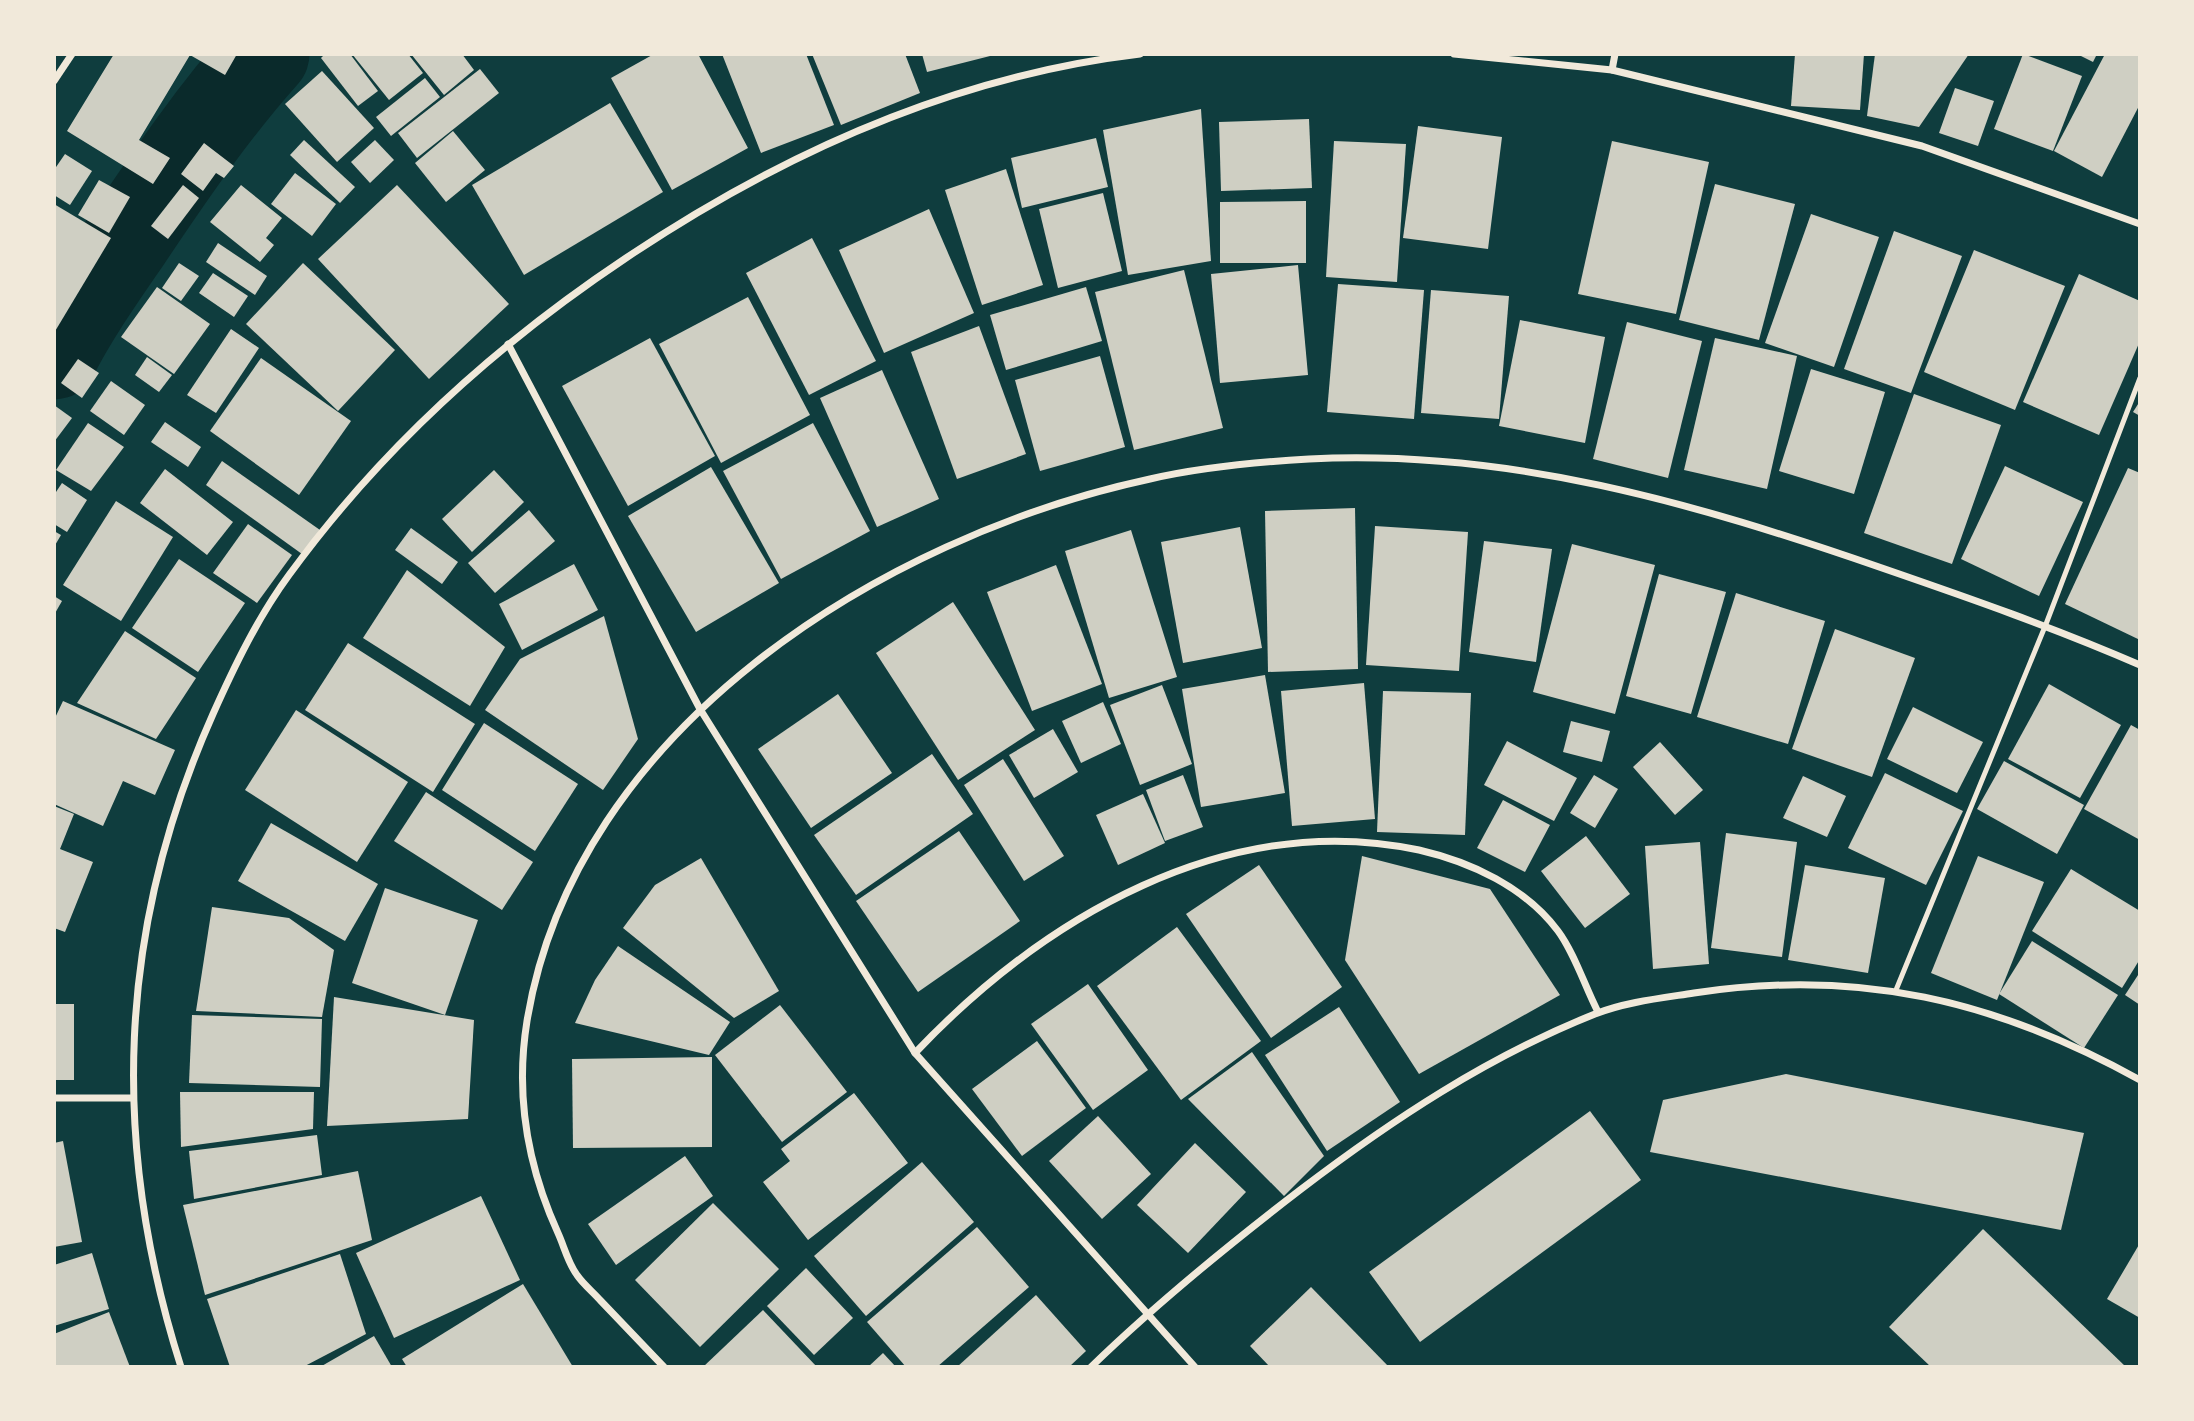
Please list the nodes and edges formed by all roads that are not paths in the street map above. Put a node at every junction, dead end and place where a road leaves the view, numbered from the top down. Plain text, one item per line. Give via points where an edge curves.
1 (72, 54) edge
2 (1140, 54) edge
3 (1454, 54) edge
4 (1615, 54) edge
5 (1612, 70) junction
6 (54, 81) edge
7 (2140, 225) edge
8 (509, 344) junction
9 (2140, 378) edge
10 (2046, 624) junction
11 (2140, 665) edge
12 (700, 709) junction
13 (1895, 990) junction
14 (1598, 1012) junction
15 (915, 1053) junction
16 (2140, 1080) edge
17 (54, 1098) edge
18 (132, 1098) junction
19 (1146, 1314) junction
20 (181, 1367) edge
21 (664, 1367) edge
22 (1091, 1367) edge
23 (1195, 1367) edge

1 - 6 street
2 - 8 street via 1022,75 840,136 670,228
3 - 5 street
4 - 5 street
5 - 7 street via 1922,146
8 - 12 street
8 - 18 street via 431,413 355,492 286,579 231,673 186,774 155,879 136,988
9 - 10 lane
10 - 11 street
10 - 12 street via 1785,534 1618,486 1494,466 1385,458 1315,459 1236,464 1151,478 1078,498 951,544 818,618
10 - 13 lane
12 - 15 street
12 - 21 street via 595,836 559,910 534,981 522,1054 524,1121 538,1188 576,1275
13 - 14 street via 1801,983 1732,987
13 - 16 street via 1977,1008
14 - 15 street via 1558,932 1523,896 1486,873 1451,858 1398,846 1348,841 1297,843 1210,858 1077,919 957,1009
14 - 19 street via 1498,1057 1424,1101 1349,1153
15 - 19 street
17 - 18 street
18 - 20 street via 140,1198 159,1298
19 - 22 street
19 - 23 street

